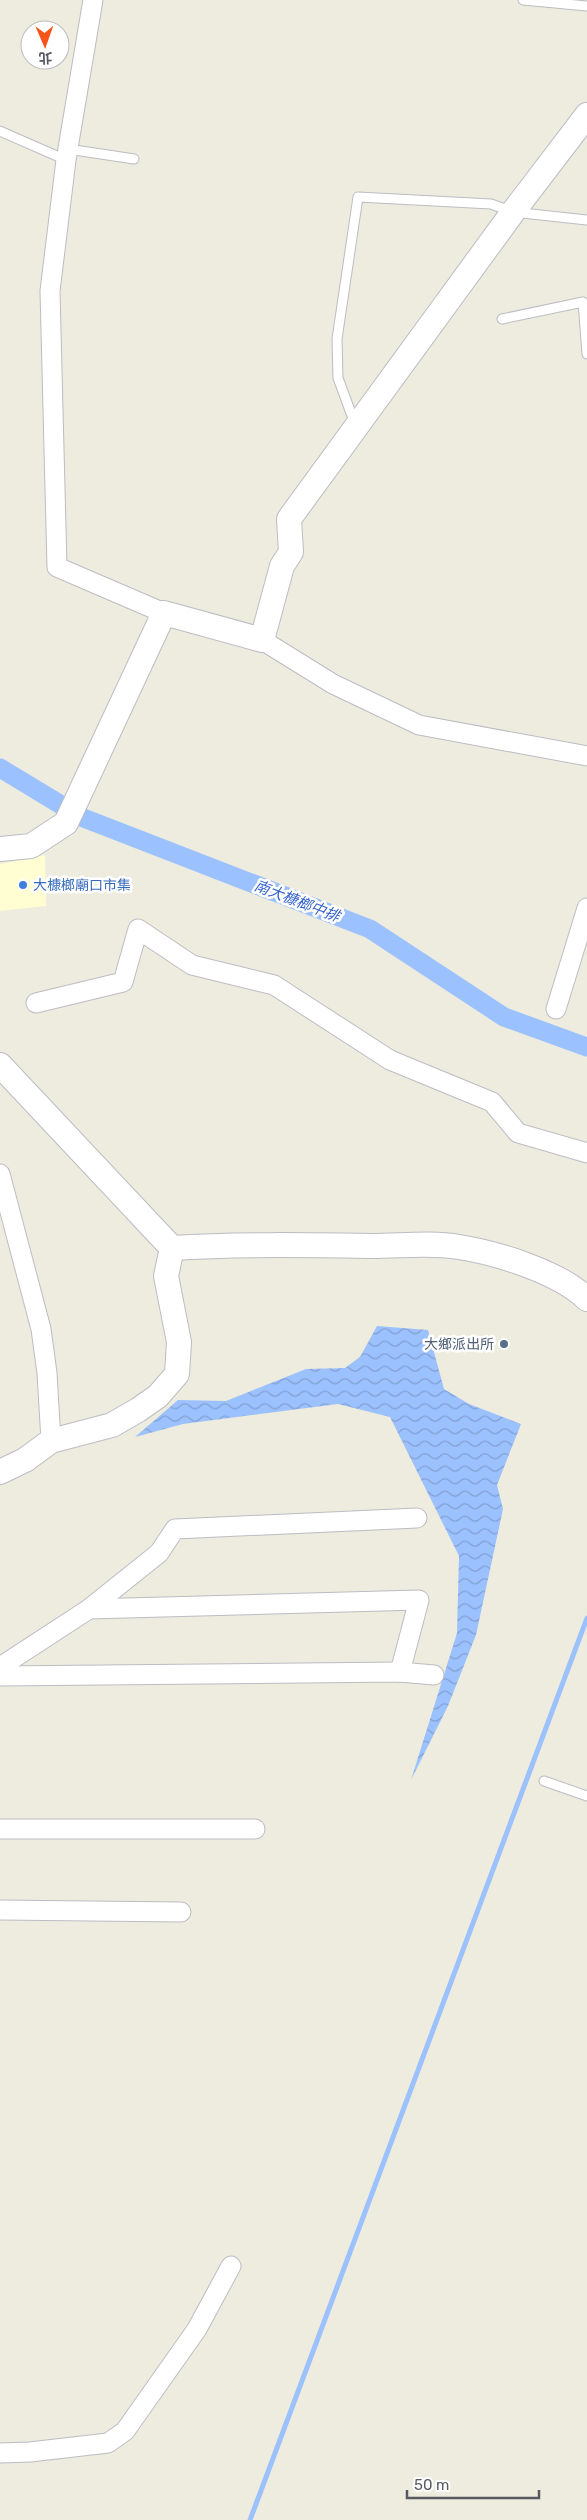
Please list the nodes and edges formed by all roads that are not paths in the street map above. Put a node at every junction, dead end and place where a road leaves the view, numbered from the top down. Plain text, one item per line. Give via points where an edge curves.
1 (94, 0) edge
2 (523, 0) edge
3 (587, 6) edge
4 (587, 115) edge
5 (0, 131) edge
6 (67, 155) junction
7 (134, 159) dead end
8 (513, 212) junction
9 (587, 220) edge
10 (502, 319) dead end
11 (587, 354) edge
12 (356, 425) junction
13 (164, 613) junction
14 (262, 640) junction
15 (587, 756) edge
16 (0, 849) edge
17 (587, 908) edge
18 (36, 1003) dead end
19 (556, 1009) dead end
20 (0, 1065) edge
21 (587, 1153) edge
22 (0, 1174) edge
23 (172, 1248) junction
24 (587, 1300) edge
25 (50, 1441) junction
26 (0, 1472) edge
27 (417, 1518) dead end
28 (89, 1609) junction
29 (0, 1667) edge
30 (400, 1672) junction
31 (434, 1675) dead end
32 (0, 1676) edge
33 (544, 1781) dead end
34 (587, 1796) edge
35 (0, 1828) edge
36 (255, 1829) dead end
37 (0, 1910) edge
38 (182, 1912) dead end
39 (231, 2266) dead end
40 (0, 2453) edge

1 - 6 street
2 - 3 lane
4 - 8 street
5 - 6 lane
6 - 7 lane
6 - 13 street via 50,291 57,566
8 - 9 lane
8 - 12 street
8 - 12 lane via 490,204 358,197 337,339 338,378
10 - 11 lane via 583,302
12 - 14 street via 289,519 291,552 282,566
13 - 14 street
13 - 16 street via 66,823 31,846
14 - 15 street via 333,684 419,725
17 - 19 street
18 - 21 street via 122,982 138,929 192,965 274,985 390,1060 492,1102 518,1133
20 - 23 street
22 - 25 street via 41,1329
23 - 24 street via 229,1245 458,1246 549,1275
23 - 25 street via 166,1276 179,1342 177,1374 158,1396 112,1425
25 - 26 street via 25,1460
27 - 28 street via 175,1529 159,1553
28 - 29 street
28 - 30 street via 420,1600
30 - 31 street
30 - 32 street
33 - 34 lane
35 - 36 street
37 - 38 street
39 - 40 street via 197,2329 125,2431 108,2443

